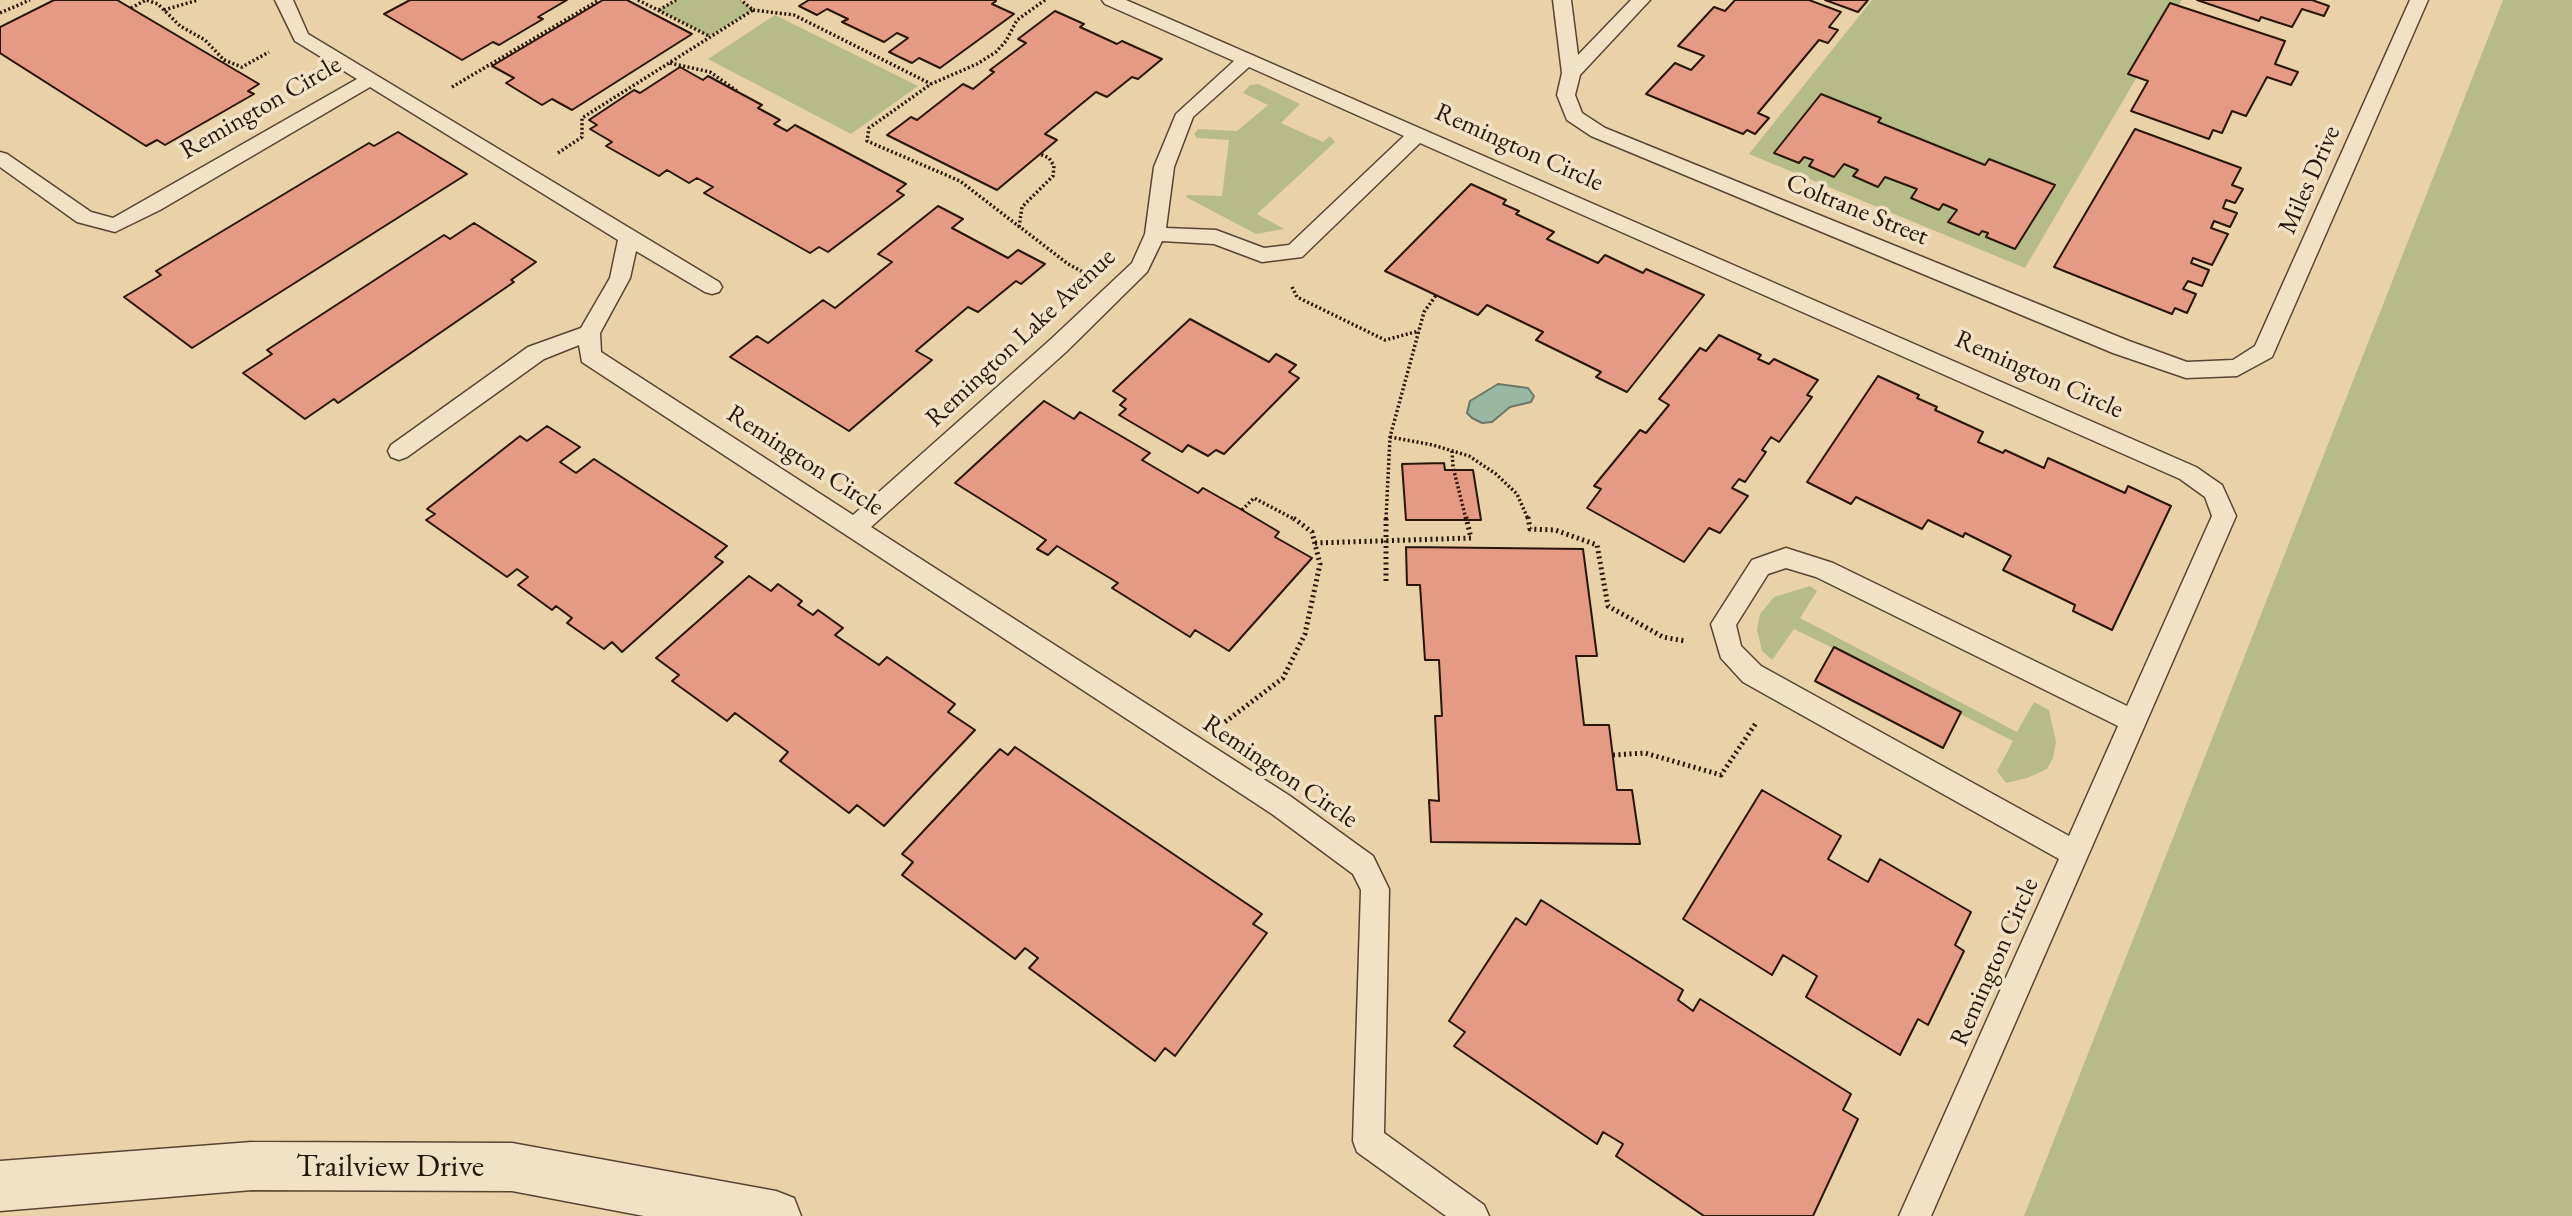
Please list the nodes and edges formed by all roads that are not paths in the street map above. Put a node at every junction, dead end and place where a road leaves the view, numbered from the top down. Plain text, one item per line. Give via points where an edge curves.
1 (284, 0) edge
2 (1111, 0) edge
3 (1562, 0) edge
4 (1641, 0) edge
5 (2419, 0) edge
6 (1246, 60) junction
7 (1571, 73) junction
8 (369, 80) junction
9 (1416, 136) junction
10 (0, 158) edge
11 (1154, 234) junction
12 (629, 237) junction
13 (712, 287) dead end
14 (589, 333) junction
15 (2237, 368) joint
16 (399, 451) dead end
17 (853, 528) junction
18 (2133, 721) junction
19 (2076, 854) junction
20 (0, 1186) edge
21 (776, 1216) edge
22 (1473, 1216) edge
23 (1915, 1216) edge

1 - 8 lane via 301,37
2 - 6 lane, Remington Circle
3 - 7 lane, Coltrane Street
4 - 7 lane
5 - 15 lane, Miles Drive via 2264,351
6 - 9 lane, Remington Circle
6 - 11 lane, Remington Lake Avenue via 1185,114 1164,167
7 - 15 lane, Coltrane Street via 1566,95 1574,116 1598,132 2164,363 2186,370
8 - 10 lane, Remington Circle via 115,225 84,217
8 - 12 lane, Remington Circle
9 - 11 lane via 1295,251 1262,255 1216,237
9 - 18 lane, Remington Circle via 2188,473 2214,491 2224,516
11 - 17 lane, Remington Lake Avenue via 1140,267
12 - 13 lane, Remington Circle
12 - 14 lane via 620,278
14 - 16 lane via 536,354
14 - 17 lane, Remington Circle via 590,356
17 - 22 lane, Remington Circle via 1280,805 1363,865 1375,889 1368,1141
18 - 19 lane, Remington Circle
18 - 19 lane via 1824,570 1786,558 1760,568 1723,624 1730,651 1752,674
19 - 23 lane, Remington Circle
20 - 21 street, Trailview Drive via 253,1166 512,1167

